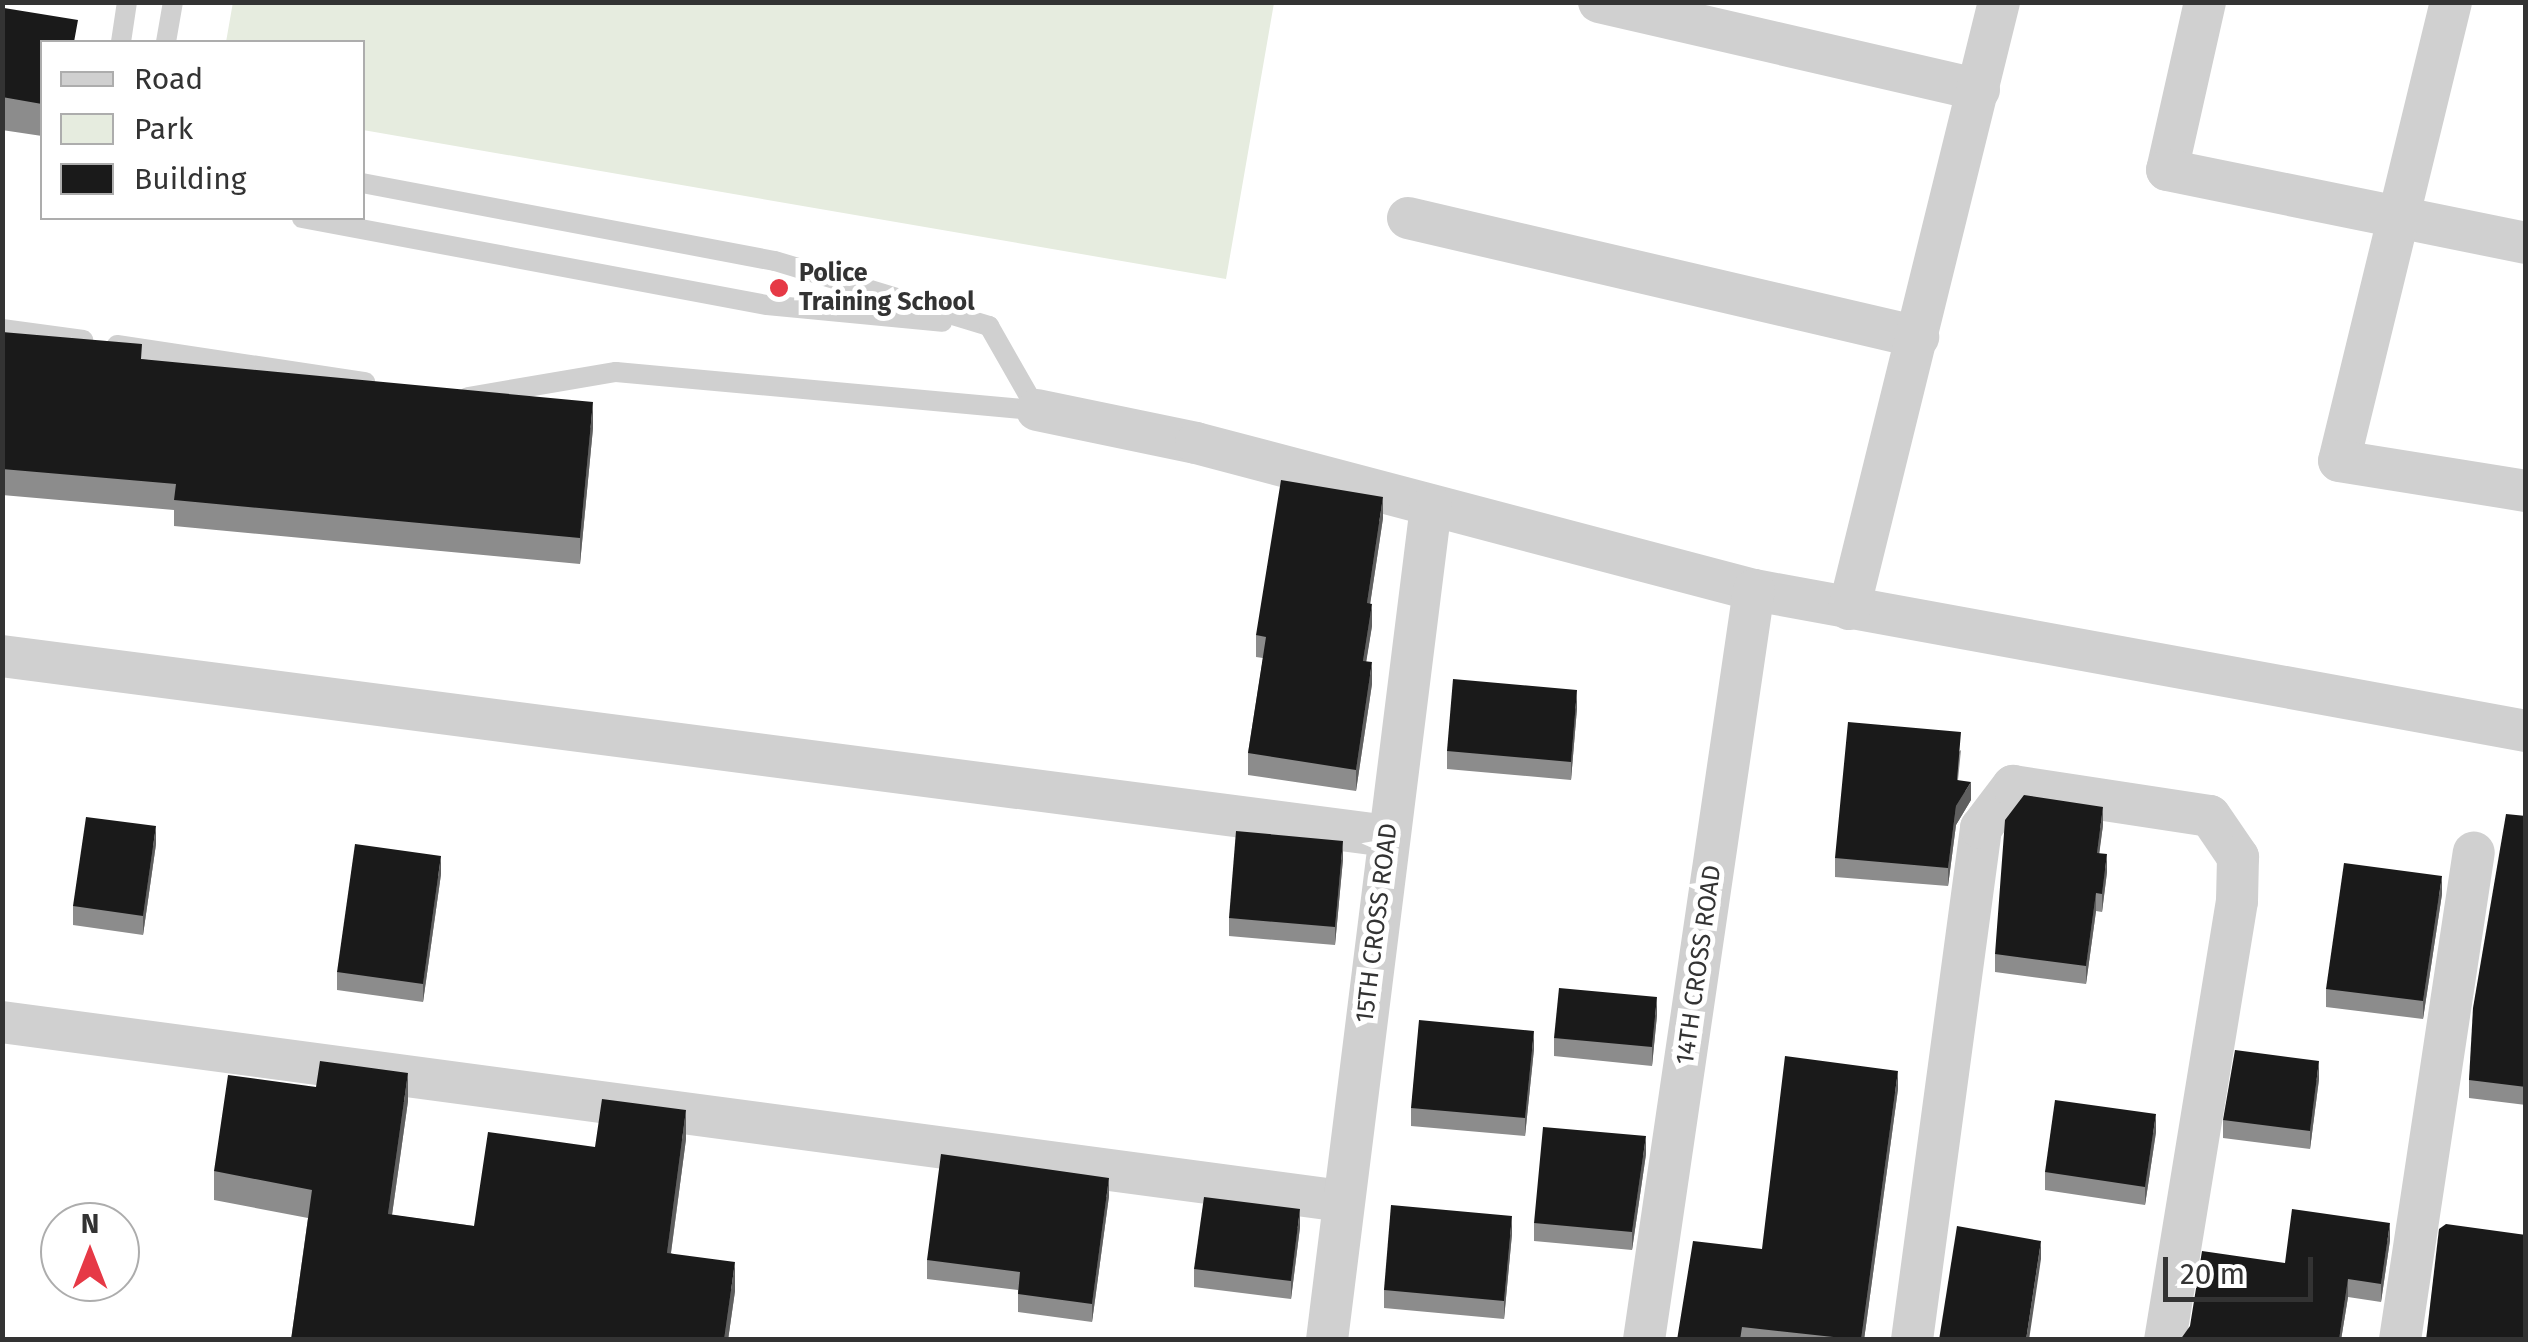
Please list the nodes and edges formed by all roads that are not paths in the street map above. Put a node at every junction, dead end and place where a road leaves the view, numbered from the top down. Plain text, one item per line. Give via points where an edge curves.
1 (127, 2) edge
2 (173, 2) edge
3 (1599, 2) edge
4 (1999, 2) edge
5 (2206, 2) edge
6 (2451, 2) edge
7 (120, 40) edge
8 (166, 40) edge
9 (1979, 90) junction
10 (365, 184) edge
11 (1408, 218) dead end
12 (313, 220) edge
13 (2396, 221) junction
14 (2526, 243) edge
15 (989, 326) junction
16 (2, 329) edge
17 (1918, 337) junction
18 (391, 386) edge
19 (450, 394) edge
20 (1037, 410) junction
21 (2526, 491) edge
22 (1431, 506) junction
23 (1754, 590) junction
24 (1849, 609) junction
25 (2, 656) edge
26 (2526, 731) edge
27 (1388, 836) junction
28 (2474, 854) dead end
29 (2, 1022) edge
30 (1342, 1201) junction
31 (1327, 1340) edge
32 (1644, 1340) edge
33 (1912, 1340) edge
34 (2165, 1340) edge
35 (2400, 1340) edge

1 - 7 lane
2 - 8 lane
3 - 9 street
4 - 9 street
5 - 13 street via 2166,170
6 - 13 street
9 - 17 street
10 - 15 lane via 775,261
11 - 17 street
12 - 15 lane via 766,305
13 - 14 street
13 - 21 street via 2339,462
15 - 20 lane
16 - 18 lane
17 - 24 street
19 - 20 lane via 469,397 616,372
20 - 22 street via 1196,443
22 - 23 street
22 - 27 street, 15TH CROSS ROAD
23 - 24 street
23 - 32 street, 14TH CROSS ROAD
24 - 26 street
25 - 27 street
27 - 30 street, 15TH CROSS ROAD
28 - 35 street
29 - 30 street
30 - 31 street, 15TH CROSS ROAD
33 - 34 street via 1981,828 2013,786 2210,816 2238,857 2237,901

